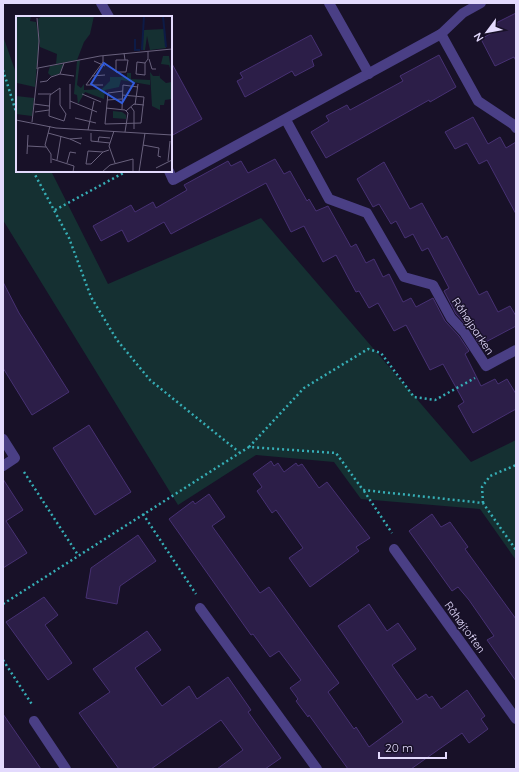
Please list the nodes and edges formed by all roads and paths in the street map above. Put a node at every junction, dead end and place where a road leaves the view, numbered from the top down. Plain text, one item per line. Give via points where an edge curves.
1 (101, 3) edge
2 (329, 3) edge
3 (481, 3) edge
4 (108, 16) edge
5 (441, 34) junction
6 (3, 70) edge
7 (369, 74) junction
8 (16, 112) edge
9 (286, 120) junction
10 (516, 128) edge
11 (34, 172) edge
12 (126, 172) edge
13 (168, 172) edge
14 (55, 210) junction
15 (516, 350) edge
16 (486, 366) junction
17 (3, 439) edge
18 (249, 447) junction
19 (239, 452) junction
20 (15, 458) junction
21 (516, 465) edge
22 (3, 466) edge
23 (363, 490) junction
24 (483, 503) junction
25 (143, 514) junction
26 (394, 549) joint
27 (516, 550) edge
28 (78, 555) junction
29 (3, 604) edge
30 (200, 608) joint
31 (3, 660) edge
32 (516, 718) edge
33 (34, 720) joint
34 (66, 769) edge
35 (317, 769) edge

1 - 4 street
2 - 7 street
3 - 5 street via 463,13
5 - 7 street
5 - 10 street via 478,101
6 - 8 path
7 - 9 street
9 - 13 street via 172,180
9 - 16 street, Råhøjparken via 330,199 367,213 404,277 433,286 451,318 464,332
11 - 14 path
12 - 14 path
14 - 19 path via 69,238 91,296 117,340 150,380
15 - 16 street, Råhøjparken
16 - 18 path via 479,376 435,400 414,397 381,353 368,349 304,388
17 - 20 street
18 - 19 path
18 - 23 path via 336,453
19 - 25 path
20 - 22 street
20 - 28 path
21 - 24 path via 490,476 482,487
23 - 24 path
23 - 26 path via 400,545
24 - 27 path
25 - 28 path
25 - 30 path via 195,590
26 - 32 street, Råhøjtoften
28 - 29 path
30 - 35 street
31 - 33 path via 33,704
33 - 34 street

